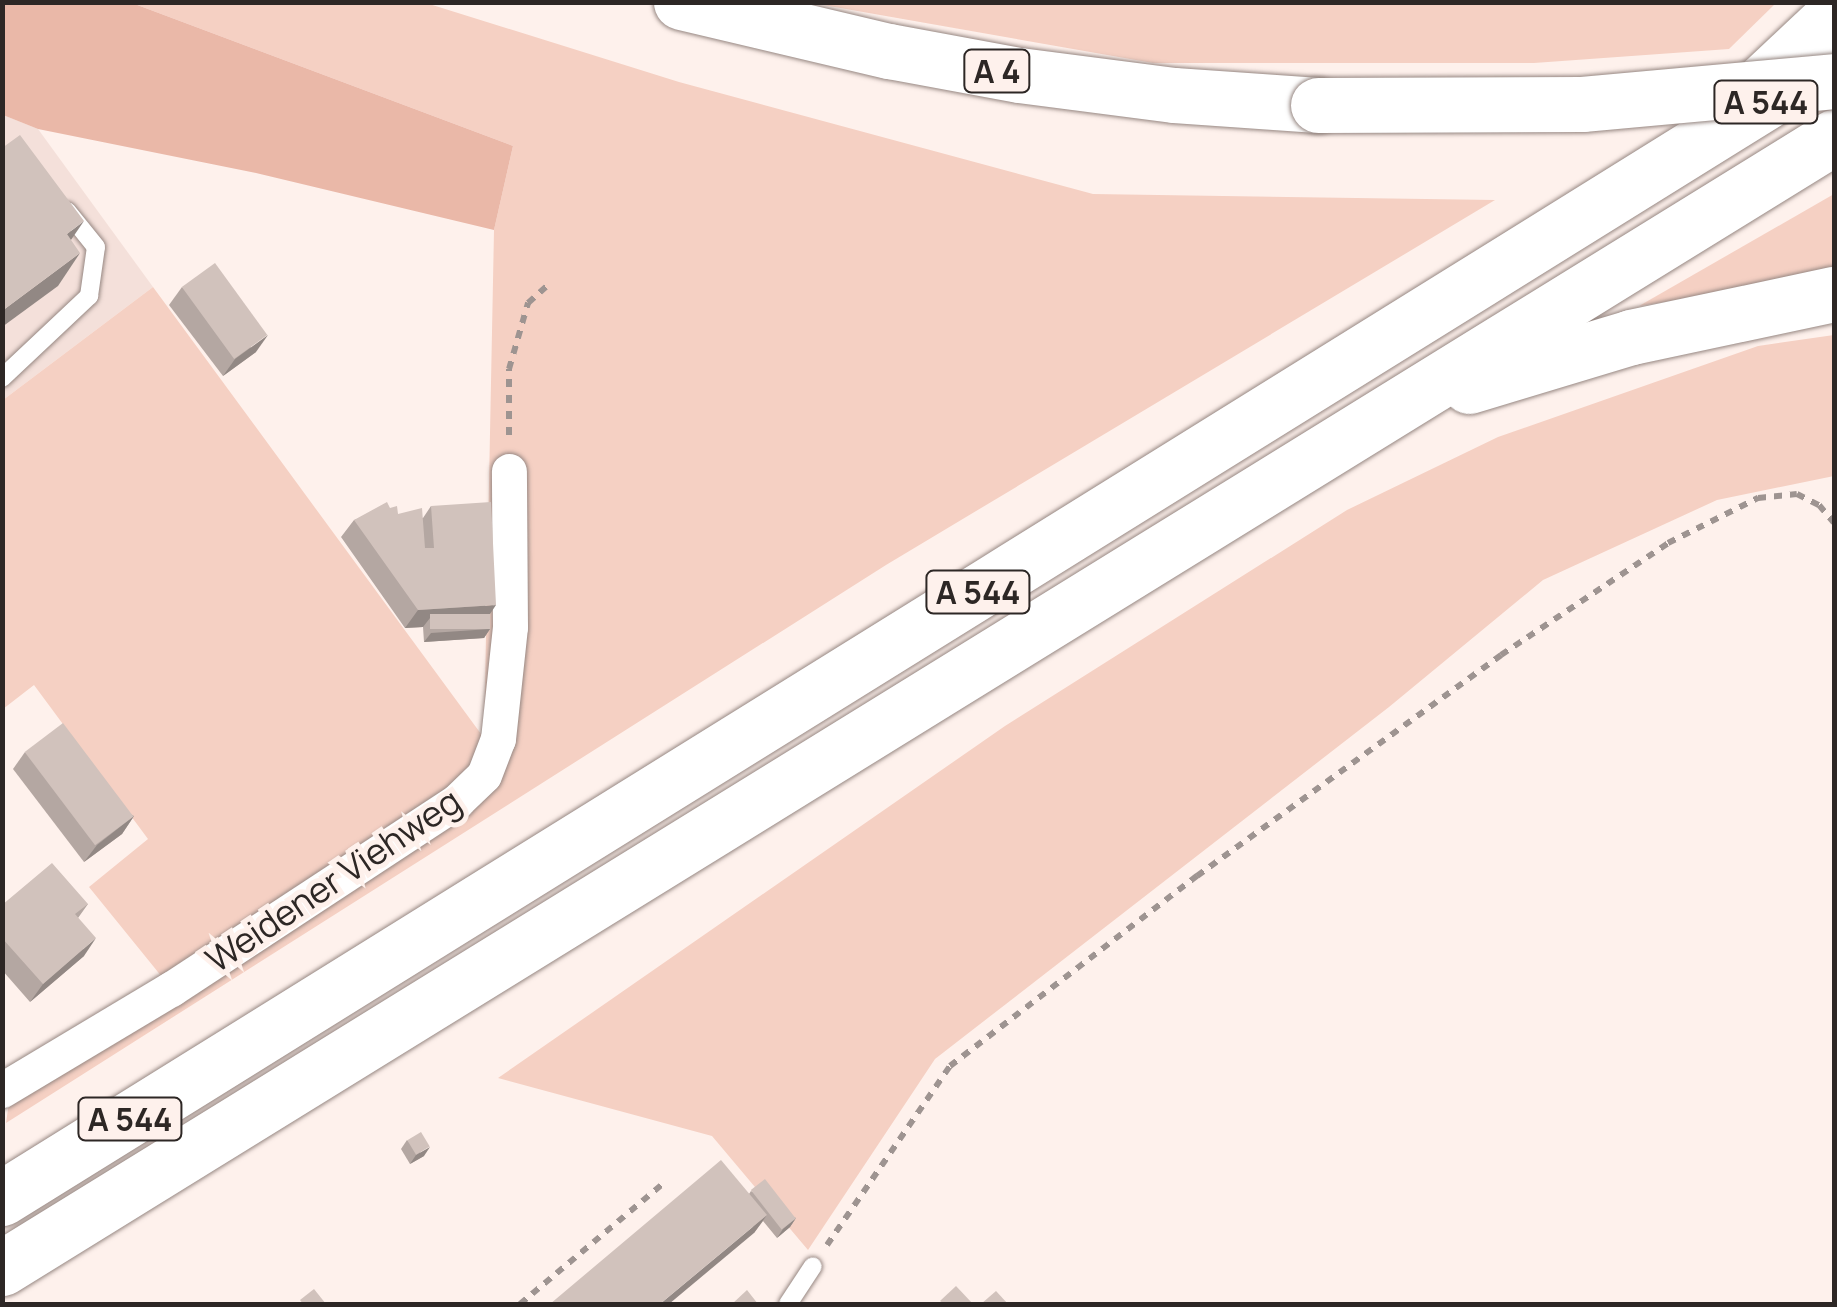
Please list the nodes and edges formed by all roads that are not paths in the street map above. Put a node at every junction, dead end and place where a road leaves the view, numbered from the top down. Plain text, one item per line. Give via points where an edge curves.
1 (681, 2) edge
2 (1834, 15) edge
3 (1834, 60) edge
4 (1834, 81) edge
5 (1834, 137) edge
6 (1698, 144) junction
7 (53, 193) edge
8 (1834, 294) edge
9 (2, 378) edge
10 (1394, 408) junction
11 (509, 472) road end
12 (2, 1090) edge
13 (2, 1198) edge
14 (813, 1266) road end
15 (2, 1268) edge
16 (788, 1304) edge

1 - 4 highway, A 4, bridge via 852,43 1174,95 1318,104 1582,104
2 - 6 highway
3 - 6 highway, A 544
5 - 10 highway, A 544
6 - 13 highway, A 544
7 - 9 lane via 96,247 89,296
8 - 10 highway via 1631,336
10 - 15 highway, A 544
11 - 12 street, Weidener Viehweg via 510,626 498,739 484,774 456,800 171,989
14 - 16 lane

